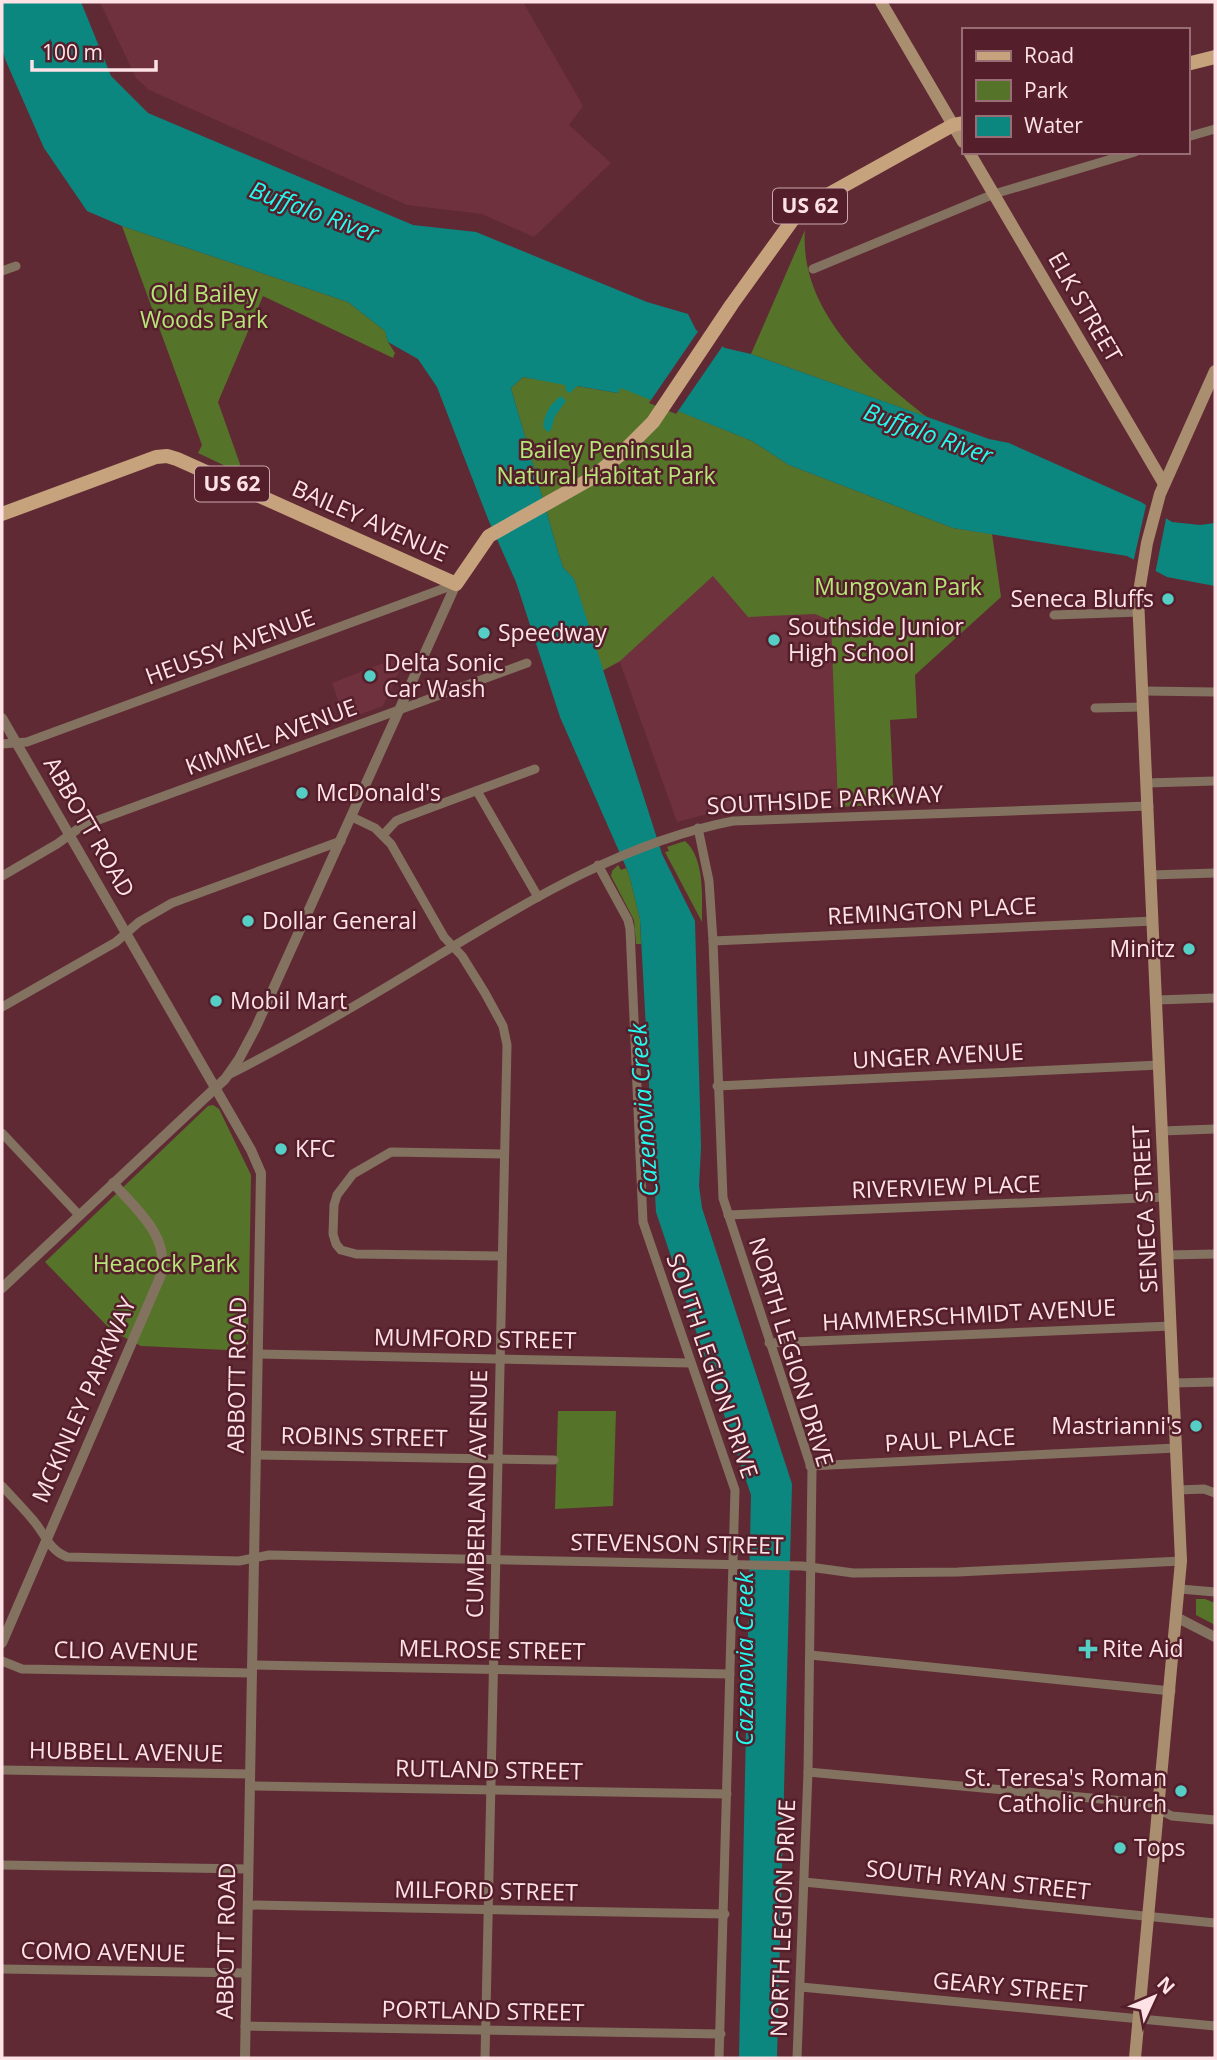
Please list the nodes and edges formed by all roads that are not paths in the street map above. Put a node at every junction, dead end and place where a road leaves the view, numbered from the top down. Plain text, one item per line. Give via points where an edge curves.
1 (881, 2) edge
2 (1215, 57) edge
3 (1189, 64) edge
4 (958, 124) edge
5 (1215, 129) edge
6 (1189, 136) edge
7 (970, 154) edge
8 (1128, 154) edge
9 (994, 194) junction
10 (16, 266) dead end
11 (813, 269) dead end
12 (2, 271) edge
13 (1215, 371) edge
14 (1162, 489) junction
15 (2, 514) edge
16 (456, 584) junction
17 (1139, 612) junction
18 (1054, 615) dead end
19 (527, 663) dead end
20 (1143, 691) junction
21 (1215, 692) edge
22 (1143, 707) junction
23 (1095, 708) dead end
24 (400, 710) junction
25 (2, 718) edge
26 (16, 743) junction
27 (2, 744) edge
28 (535, 769) dead end
29 (1215, 781) edge
30 (1147, 783) junction
31 (477, 791) junction
32 (1149, 806) junction
33 (352, 817) junction
34 (698, 828) junction
35 (69, 834) junction
36 (383, 835) junction
37 (341, 841) junction
38 (598, 864) junction
39 (1215, 873) edge
40 (1151, 875) junction
41 (2, 876) edge
42 (538, 897) junction
43 (1153, 921) junction
44 (126, 934) junction
45 (713, 941) junction
46 (453, 946) junction
47 (1215, 998) edge
48 (1157, 1000) junction
49 (2, 1007) edge
50 (1160, 1065) junction
51 (230, 1074) junction
52 (718, 1086) junction
53 (215, 1088) junction
54 (1215, 1129) edge
55 (1163, 1131) junction
56 (2, 1133) edge
57 (503, 1154) junction
58 (113, 1183) junction
59 (1166, 1197) junction
60 (79, 1215) junction
61 (728, 1215) junction
62 (1215, 1254) edge
63 (1168, 1255) junction
64 (501, 1256) junction
65 (2, 1288) edge
66 (1171, 1326) junction
67 (769, 1343) junction
68 (258, 1354) junction
69 (500, 1359) junction
70 (691, 1363) junction
71 (1215, 1382) edge
72 (1174, 1383) junction
73 (1176, 1448) junction
74 (257, 1455) junction
75 (496, 1458) junction
76 (554, 1460) dead end
77 (810, 1466) junction
78 (1215, 1484) edge
79 (2, 1486) edge
80 (1204, 1489) junction
81 (1178, 1490) junction
82 (1215, 1493) edge
83 (46, 1539) junction
84 (255, 1558) junction
85 (495, 1559) junction
86 (1181, 1561) junction
87 (736, 1564) junction
88 (806, 1566) junction
89 (1180, 1589) junction
90 (1215, 1592) edge
91 (1178, 1618) junction
92 (1215, 1637) edge
93 (2, 1643) edge
94 (810, 1655) junction
95 (2, 1661) edge
96 (252, 1669) junction
97 (493, 1669) junction
98 (730, 1674) junction
99 (1171, 1691) junction
100 (2, 1770) edge
101 (807, 1772) junction
102 (250, 1780) junction
103 (490, 1790) junction
104 (727, 1794) junction
105 (1159, 1809) junction
106 (1215, 1820) edge
107 (2, 1865) edge
108 (248, 1869) junction
109 (804, 1882) junction
110 (247, 1905) junction
111 (488, 1910) junction
112 (724, 1914) junction
113 (1149, 1916) junction
114 (1215, 1923) edge
115 (2, 1969) edge
116 (246, 1973) junction
117 (801, 1987) junction
118 (1139, 2019) junction
119 (245, 2025) junction
120 (1215, 2026) edge
121 (485, 2030) junction
122 (721, 2034) junction
123 (244, 2058) edge
124 (485, 2058) edge
125 (719, 2058) edge
126 (797, 2058) edge
127 (1135, 2058) edge

1 - 4 main road
2 - 3 main road
4 - 16 main road, BAILEY AVENUE / US 62 via 841,187 794,218 653,422 592,478 489,536
5 - 6 street
7 - 9 main road, ELK STREET
8 - 9 street
9 - 11 street
9 - 14 main road, ELK STREET
10 - 12 street
13 - 14 main road, SENECA STREET
14 - 17 main road, SENECA STREET via 1147,543
15 - 16 main road, BAILEY AVENUE / US 62 via 167,456
16 - 24 street
16 - 26 street, HEUSSY AVENUE
17 - 18 street
17 - 20 main road, SENECA STREET
19 - 24 street, KIMMEL AVENUE
20 - 21 street
20 - 22 main road, SENECA STREET
22 - 23 street
22 - 30 main road, SENECA STREET
24 - 33 street
24 - 35 street, KIMMEL AVENUE
25 - 26 street, ABBOTT ROAD
26 - 27 street, HEUSSY AVENUE
26 - 35 street, ABBOTT ROAD
28 - 31 street
29 - 30 street
30 - 32 main road, SENECA STREET
31 - 36 street via 396,821
31 - 42 street
32 - 34 street, SOUTHSIDE PARKWAY via 733,821
32 - 40 main road, SENECA STREET
33 - 36 street
33 - 37 street
34 - 38 street, SOUTHSIDE PARKWAY
34 - 45 street, NORTH LEGION DRIVE via 709,881
35 - 41 street, KIMMEL AVENUE
35 - 44 street, ABBOTT ROAD
36 - 46 street, CUMBERLAND AVENUE
37 - 44 street via 172,903
37 - 51 street via 252,1036
38 - 42 street, SOUTHSIDE PARKWAY
38 - 70 street, SOUTH LEGION DRIVE via 631,929 643,1222
39 - 40 street
40 - 43 main road, SENECA STREET
42 - 46 street, SOUTHSIDE PARKWAY
43 - 45 street, REMINGTON PLACE
43 - 48 main road, SENECA STREET
44 - 49 street
44 - 53 street, ABBOTT ROAD
45 - 52 street, NORTH LEGION DRIVE
46 - 51 street, SOUTHSIDE PARKWAY
46 - 57 street, CUMBERLAND AVENUE via 485,993 505,1034
47 - 48 street
48 - 50 main road, SENECA STREET
50 - 52 street, UNGER AVENUE
50 - 55 main road, SENECA STREET
51 - 53 street
52 - 61 street, NORTH LEGION DRIVE via 723,1198
53 - 58 street
53 - 68 street, ABBOTT ROAD via 261,1174
54 - 55 street
55 - 59 main road, SENECA STREET
56 - 60 street
57 - 64 street, CUMBERLAND AVENUE
57 - 64 street via 391,1152 353,1174 342,1186 334,1205 333,1234 341,1250 356,1254
58 - 60 street
58 - 83 street, MCKINLEY PARKWAY via 159,1238 163,1266
59 - 61 street, RIVERVIEW PLACE
59 - 63 main road, SENECA STREET
60 - 65 street
61 - 67 street, NORTH LEGION DRIVE
62 - 63 street
63 - 66 main road, SENECA STREET
64 - 69 street, CUMBERLAND AVENUE
66 - 67 street, HAMMERSCHMIDT AVENUE
66 - 72 main road, SENECA STREET
67 - 77 street, NORTH LEGION DRIVE
68 - 69 street, MUMFORD STREET
68 - 74 street, ABBOTT ROAD
69 - 70 street, MUMFORD STREET
69 - 75 street, CUMBERLAND AVENUE
70 - 87 street, SOUTH LEGION DRIVE via 735,1490
71 - 72 street
72 - 73 main road, SENECA STREET
73 - 77 street, PAUL PLACE
73 - 81 main road, SENECA STREET
74 - 75 street, ROBINS STREET
74 - 84 street, ABBOTT ROAD
75 - 76 street, ROBINS STREET
75 - 85 street, CUMBERLAND AVENUE
77 - 88 street, NORTH LEGION DRIVE
78 - 80 street
79 - 83 street, STEVENSON STREET
80 - 81 street
80 - 82 street
81 - 86 main road, SENECA STREET
83 - 84 street, STEVENSON STREET via 67,1557
83 - 93 street, MCKINLEY PARKWAY
84 - 85 street, STEVENSON STREET
84 - 96 street, ABBOTT ROAD
85 - 87 street, STEVENSON STREET
85 - 97 street, CUMBERLAND AVENUE
86 - 88 street, STEVENSON STREET via 958,1572 853,1573
86 - 89 main road, SENECA STREET
87 - 88 street, STEVENSON STREET
87 - 98 street, SOUTH LEGION DRIVE
88 - 94 street, NORTH LEGION DRIVE
89 - 90 street
89 - 91 main road, SENECA STREET
91 - 92 street
91 - 99 main road, SENECA STREET
94 - 99 street
94 - 101 street, NORTH LEGION DRIVE
95 - 96 street, CLIO AVENUE via 22,1669
96 - 97 street, MELROSE STREET
96 - 102 street, ABBOTT ROAD
97 - 98 street, MELROSE STREET
97 - 103 street, CUMBERLAND AVENUE
98 - 104 street, SOUTH LEGION DRIVE
99 - 105 main road, SENECA STREET
100 - 102 street, HUBBELL AVENUE
101 - 105 street via 1145,1803
101 - 109 street, NORTH LEGION DRIVE
102 - 103 street, RUTLAND STREET
102 - 108 street, ABBOTT ROAD
103 - 104 street, RUTLAND STREET
103 - 111 street, CUMBERLAND AVENUE
104 - 112 street, SOUTH LEGION DRIVE
105 - 106 street via 1172,1816
105 - 113 main road, SENECA STREET
107 - 108 street
108 - 110 street, ABBOTT ROAD
109 - 113 street, SOUTH RYAN STREET
109 - 117 street, NORTH LEGION DRIVE
110 - 111 street, MILFORD STREET
110 - 116 street, ABBOTT ROAD
111 - 112 street, MILFORD STREET
111 - 121 street, CUMBERLAND AVENUE
112 - 122 street, SOUTH LEGION DRIVE
113 - 114 street, SOUTH RYAN STREET
113 - 118 main road, SENECA STREET
115 - 116 street, COMO AVENUE
116 - 119 street, ABBOTT ROAD
117 - 118 street, GEARY STREET
117 - 126 street, NORTH LEGION DRIVE
118 - 120 street, GEARY STREET
118 - 127 main road, SENECA STREET
119 - 121 street, PORTLAND STREET
119 - 123 street, ABBOTT ROAD
121 - 122 street, PORTLAND STREET
121 - 124 street, CUMBERLAND AVENUE
122 - 125 street, SOUTH LEGION DRIVE

